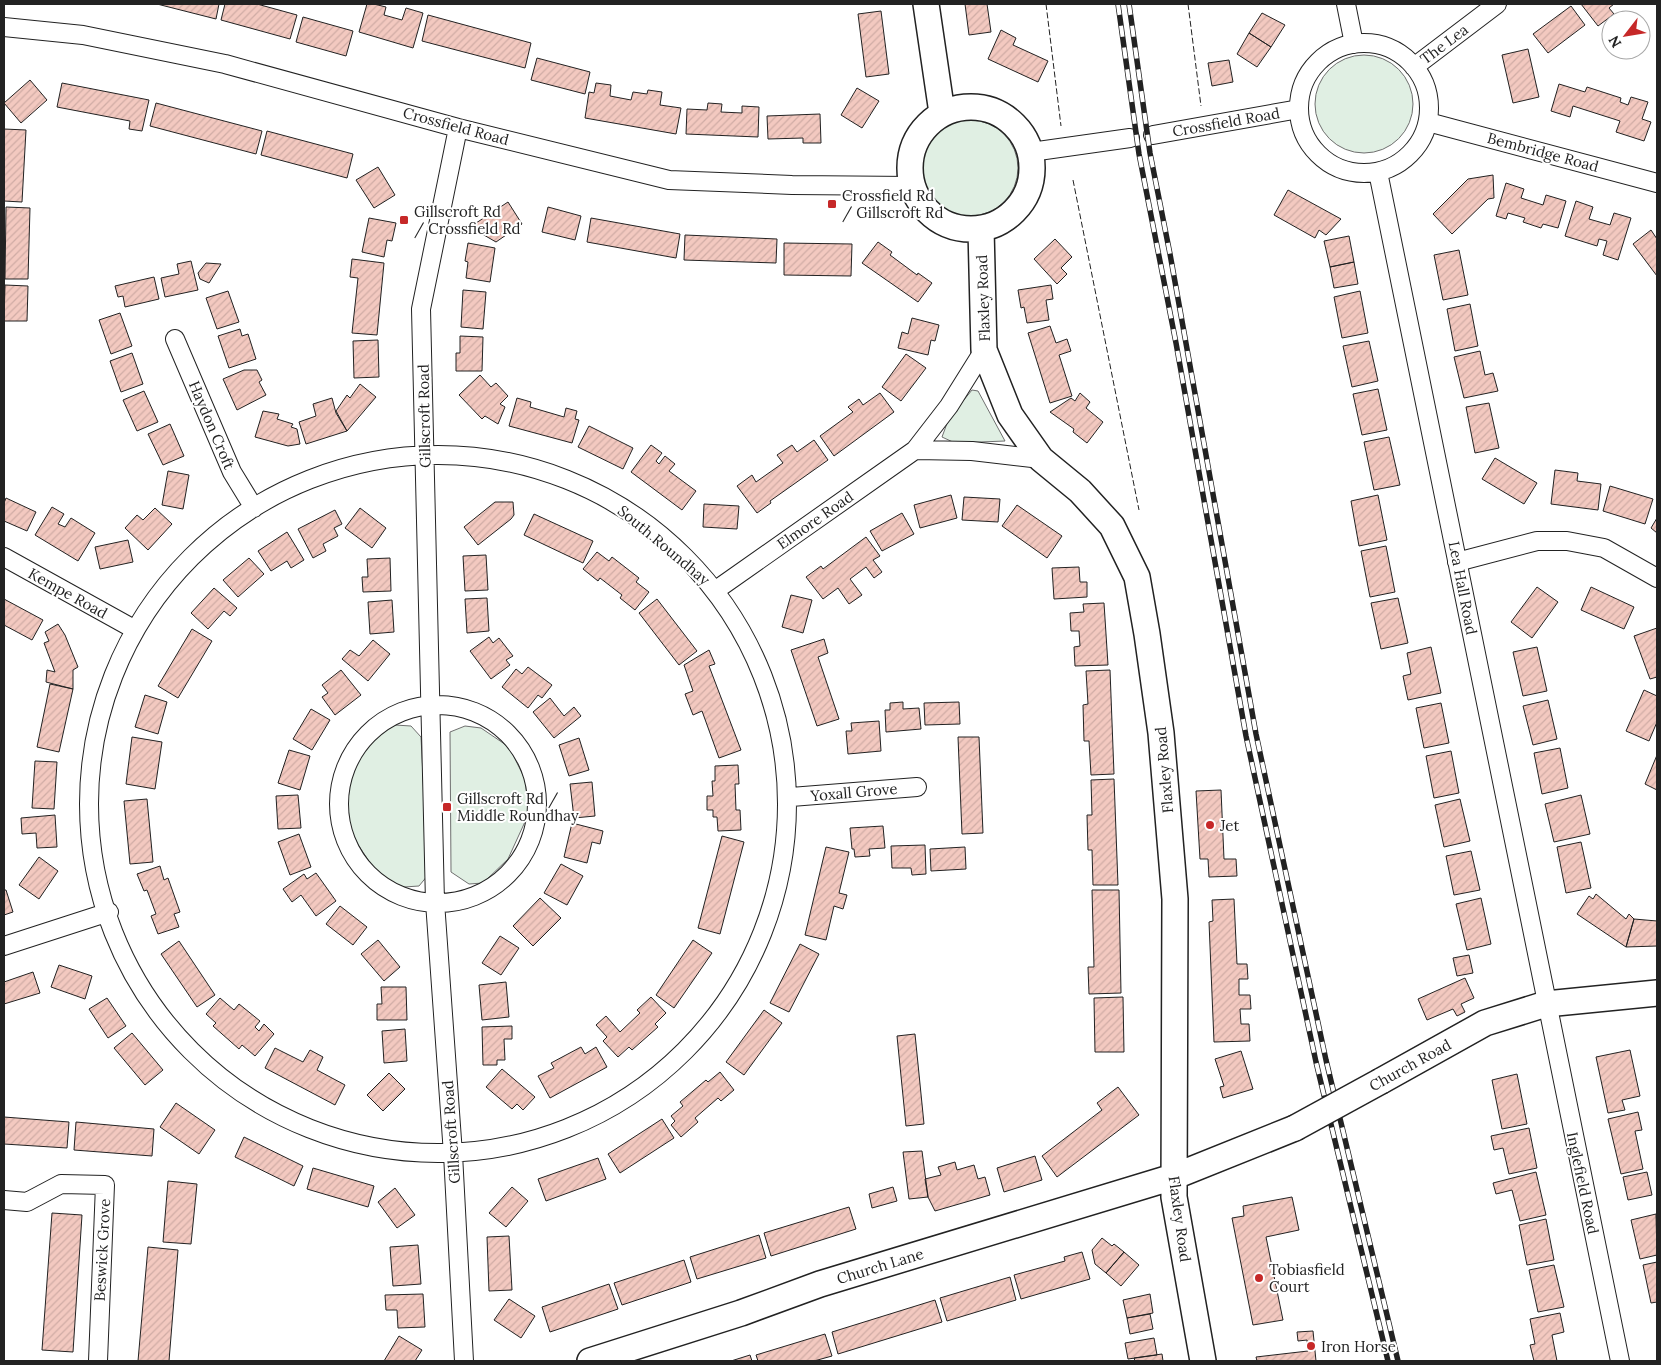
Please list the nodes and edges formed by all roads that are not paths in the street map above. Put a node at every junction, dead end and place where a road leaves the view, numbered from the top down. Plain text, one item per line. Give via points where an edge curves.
1 (926, 4) edge
2 (1346, 4) edge
3 (1498, 4) edge
4 (4, 28) edge
5 (1354, 44) junction
6 (1414, 66) junction
7 (1299, 109) junction
8 (942, 113) junction
9 (1428, 122) junction
10 (458, 128) junction
11 (1153, 135) dead end
12 (1130, 138) dead end
13 (1031, 152) junction
14 (1378, 172) junction
15 (1657, 183) edge
16 (912, 186) junction
17 (981, 230) junction
18 (174, 339) dead end
19 (984, 350) junction
20 (915, 450) junction
21 (424, 456) junction
22 (1041, 459) junction
23 (254, 508) junction
24 (4, 557) edge
25 (1457, 562) junction
26 (1657, 578) edge
27 (716, 590) junction
28 (132, 628) junction
29 (432, 708) junction
30 (917, 787) dead end
31 (791, 797) junction
32 (435, 902) junction
33 (109, 912) junction
34 (4, 946) edge
35 (1657, 993) edge
36 (1546, 1004) junction
37 (453, 1154) junction
38 (1173, 1177) junction
39 (4, 1200) edge
40 (98, 1361) edge
41 (464, 1361) edge
42 (590, 1361) edge
43 (1203, 1361) edge
44 (1620, 1361) edge

1 - 8 street
2 - 5 street
3 - 6 street, The Lea
4 - 10 street, Crossfield Road via 75,34 225,64
5 - 6 street via 1376,44 1397,52
5 - 7 street via 1332,51 1314,66 1302,86
6 - 9 street via 1427,93
7 - 11 street, Crossfield Road
7 - 14 street via 1303,132 1315,151 1333,166 1355,173
8 - 13 street via 967,107 988,109 1007,118 1022,133
8 - 16 street via 928,124 915,142 910,164
9 - 14 street via 1418,145 1401,162
9 - 15 street, Bembridge Road
10 - 16 street, Crossfield Road via 670,180
10 - 21 street, Gillscroft Road via 421,309
12 - 13 street
13 - 17 street via 1032,178 1023,202 1005,220
14 - 25 street, Lea Hall Road
16 - 17 street via 922,206 938,220 958,229
17 - 19 street, Flaxley Road
18 - 23 street, Haydon Croft via 232,472
19 - 20 street, Elmore Road via 949,406
19 - 22 street, Flaxley Road via 1010,415
20 - 22 street via 972,450
20 - 27 street, Elmore Road
21 - 23 street, South Roundhay via 366,458 305,480
21 - 27 street, South Roundhay via 522,466 547,471 589,487 623,508 686,560
21 - 29 street, Gillscroft Road
22 - 38 street, Flaxley Road via 1080,491 1112,526 1137,577 1161,733 1175,899
23 - 28 street, South Roundhay via 204,542
24 - 28 street, Kempe Road
25 - 26 street via 1537,542 1568,541 1604,548
25 - 36 street, Lea Hall Road
27 - 31 street, South Roundhay via 745,638 780,724
28 - 33 street, South Roundhay via 93,730 92,847
29 - 32 street, Gillscroft Road
29 - 32 street via 396,715 368,731 352,749 341,775 337,801 344,837 355,863 378,884 404,898
29 - 32 street via 471,710 499,721 531,764 540,796 540,814 528,850 503,879 485,892
30 - 31 street, Yoxall Grove
31 - 37 street, South Roundhay via 776,899 762,942 742,980 716,1018 686,1050 644,1084 568,1128 522,1144
32 - 37 street, Gillscroft Road
33 - 34 street
33 - 37 street, South Roundhay via 129,966 159,1015 227,1083 279,1115 332,1139 398,1151
35 - 36 street, Church Road
36 - 38 street, Church Road, bridge via 1485,1023 1295,1128
36 - 44 street, Inglefield Road
37 - 41 street, Gillscroft Road
38 - 42 street, Church Lane via 820,1284
38 - 43 street, Flaxley Road
39 - 40 street, Beswick Grove via 27,1202 61,1184 105,1185

